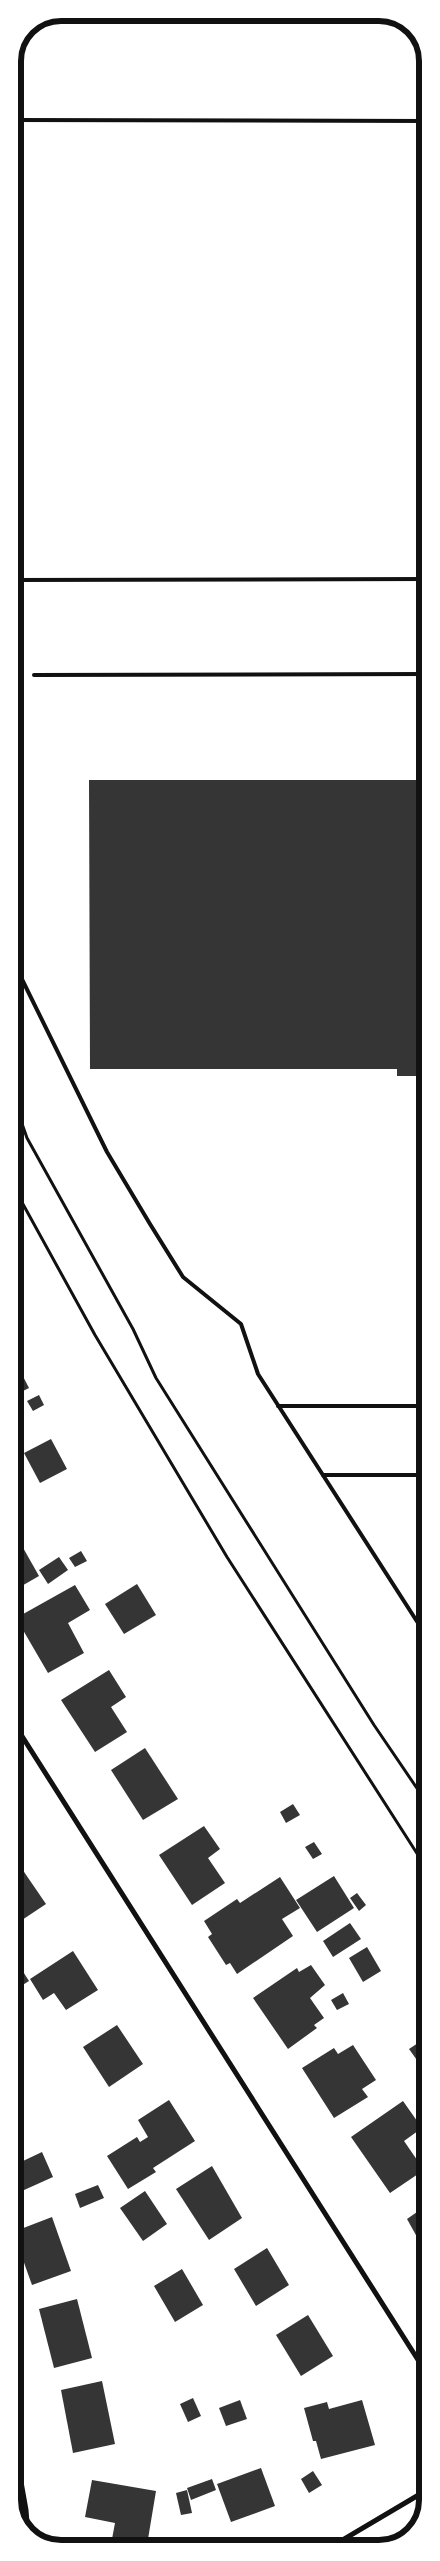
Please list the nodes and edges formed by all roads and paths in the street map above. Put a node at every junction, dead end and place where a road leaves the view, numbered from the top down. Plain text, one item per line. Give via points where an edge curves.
1 (21, 120) edge
2 (418, 121) edge
3 (418, 579) edge
4 (21, 580) edge
5 (418, 674) edge
6 (34, 675) dead end
7 (21, 978) edge
8 (21, 1120) edge
9 (21, 1201) edge
10 (278, 1406) junction
11 (419, 1406) edge
12 (323, 1475) junction
13 (419, 1475) edge
14 (419, 1624) edge
15 (22, 1736) edge
16 (419, 1792) edge
17 (419, 1856) edge
18 (419, 2360) edge
19 (22, 2487) edge
20 (419, 2495) edge
21 (27, 2520) edge
22 (344, 2539) edge

1 - 2 lane
3 - 4 lane
5 - 6 lane
7 - 10 lane via 112,1160 183,1277 241,1324 258,1374
8 - 16 path via 28,1138 133,1328 156,1378
9 - 17 path via 95,1335 227,1557
10 - 11 lane
10 - 12 lane
12 - 13 lane
12 - 14 lane
15 - 18 street
19 - 21 street
20 - 22 street

